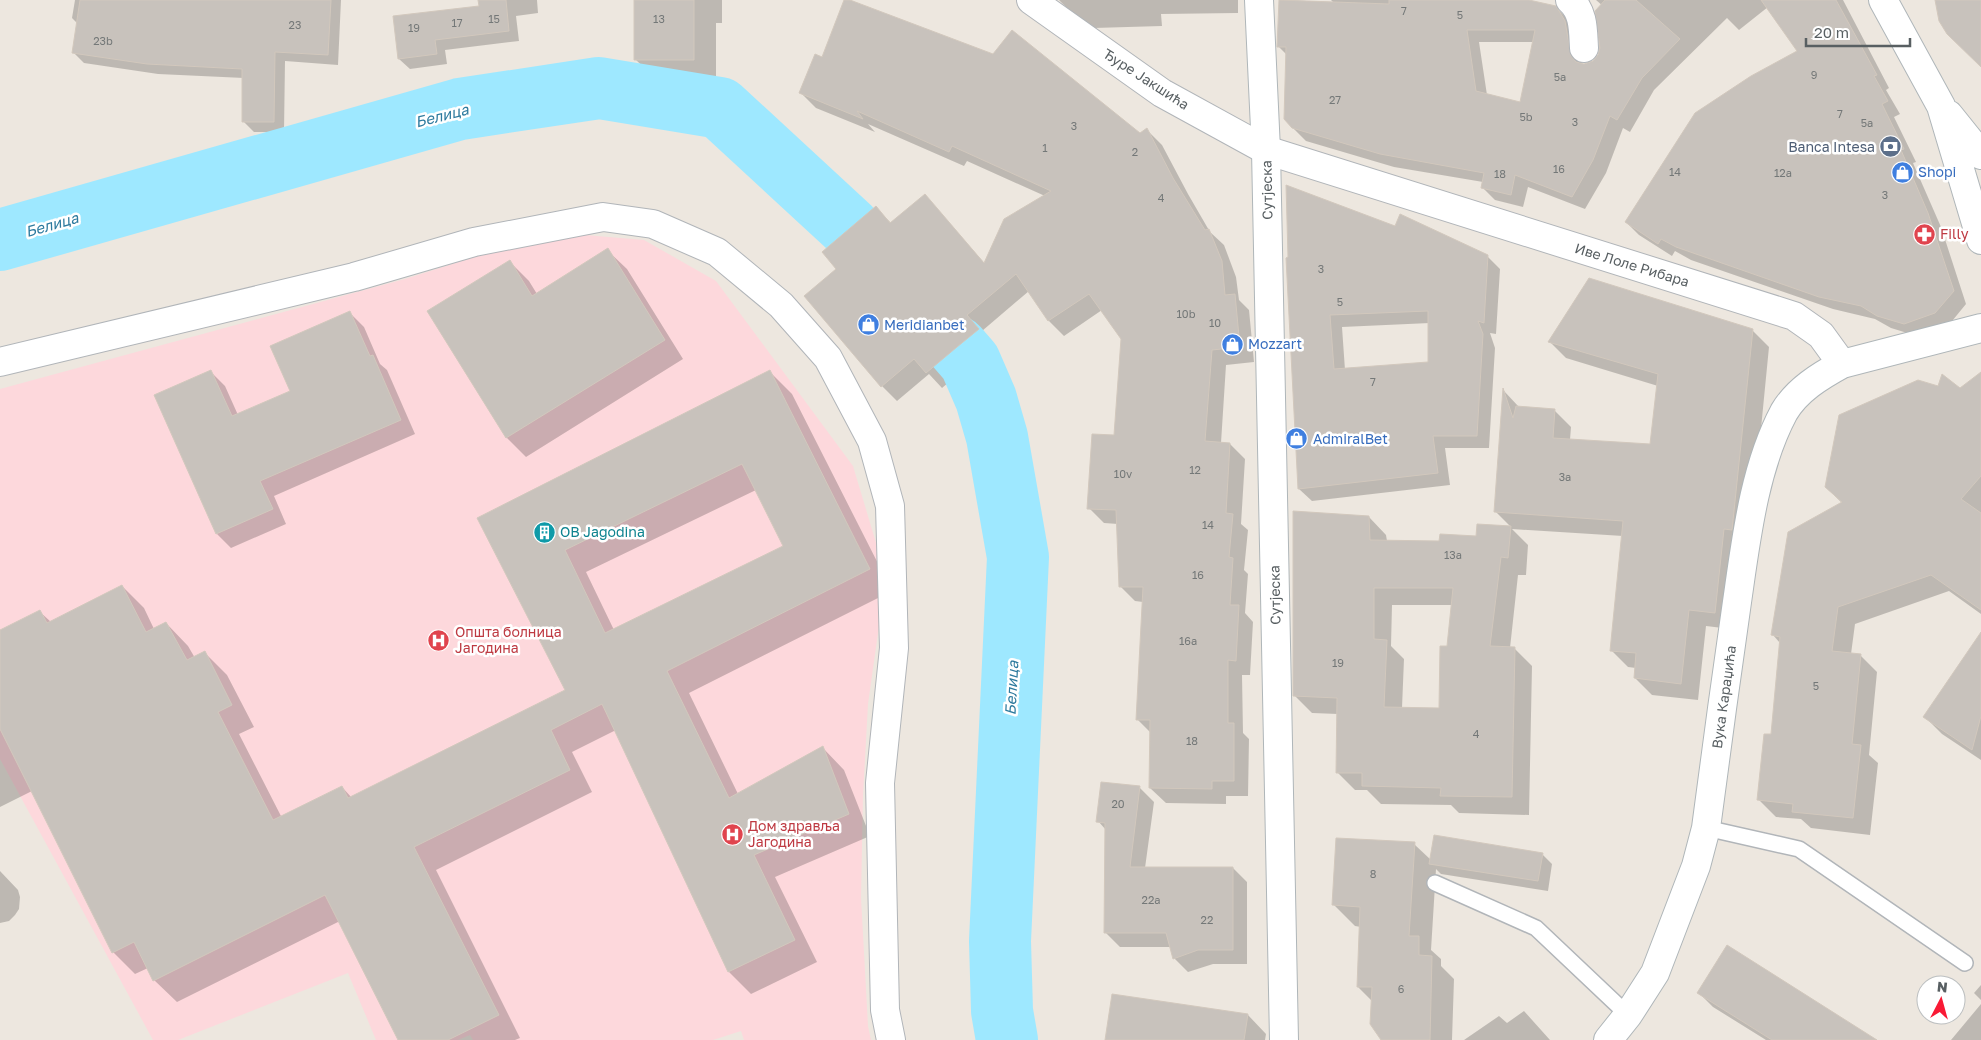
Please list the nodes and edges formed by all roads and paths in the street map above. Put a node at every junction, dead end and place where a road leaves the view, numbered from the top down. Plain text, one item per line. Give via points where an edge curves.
1 (1031, 0) edge
2 (1259, 0) edge
3 (1570, 0) edge
4 (1883, 0) edge
5 (1584, 48) dead end
6 (1941, 106) junction
7 (1266, 150) junction
8 (1981, 155) edge
9 (1981, 240) edge
10 (1981, 328) edge
11 (0, 362) edge
12 (1842, 364) junction
13 (1706, 828) junction
14 (1435, 883) dead end
15 (1965, 963) dead end
16 (1628, 1015) junction
17 (891, 1040) edge
18 (1284, 1040) edge
19 (1608, 1040) edge

1 - 7 street, Ђуре Јакшића via 1162,93
2 - 7 street, Сутјеска
3 - 5 street via 1576,5 1582,20
4 - 6 street
6 - 8 street
6 - 9 street
7 - 12 street, Иве Лоле Рибара via 1794,316 1821,335
7 - 18 street, Сутјеска
10 - 12 street
11 - 17 street via 354,277 474,242 603,216 653,224 717,252 780,305 828,358 872,441 890,506 894,648 880,783 885,1010
12 - 13 street, Вука Караџића via 1821,375 1802,391 1785,410 1771,440 1748,521
13 - 15 lane via 1799,849
13 - 16 street, Вука Караџића via 1696,866 1655,973
14 - 16 lane via 1536,928
16 - 19 street, Вука Караџића

